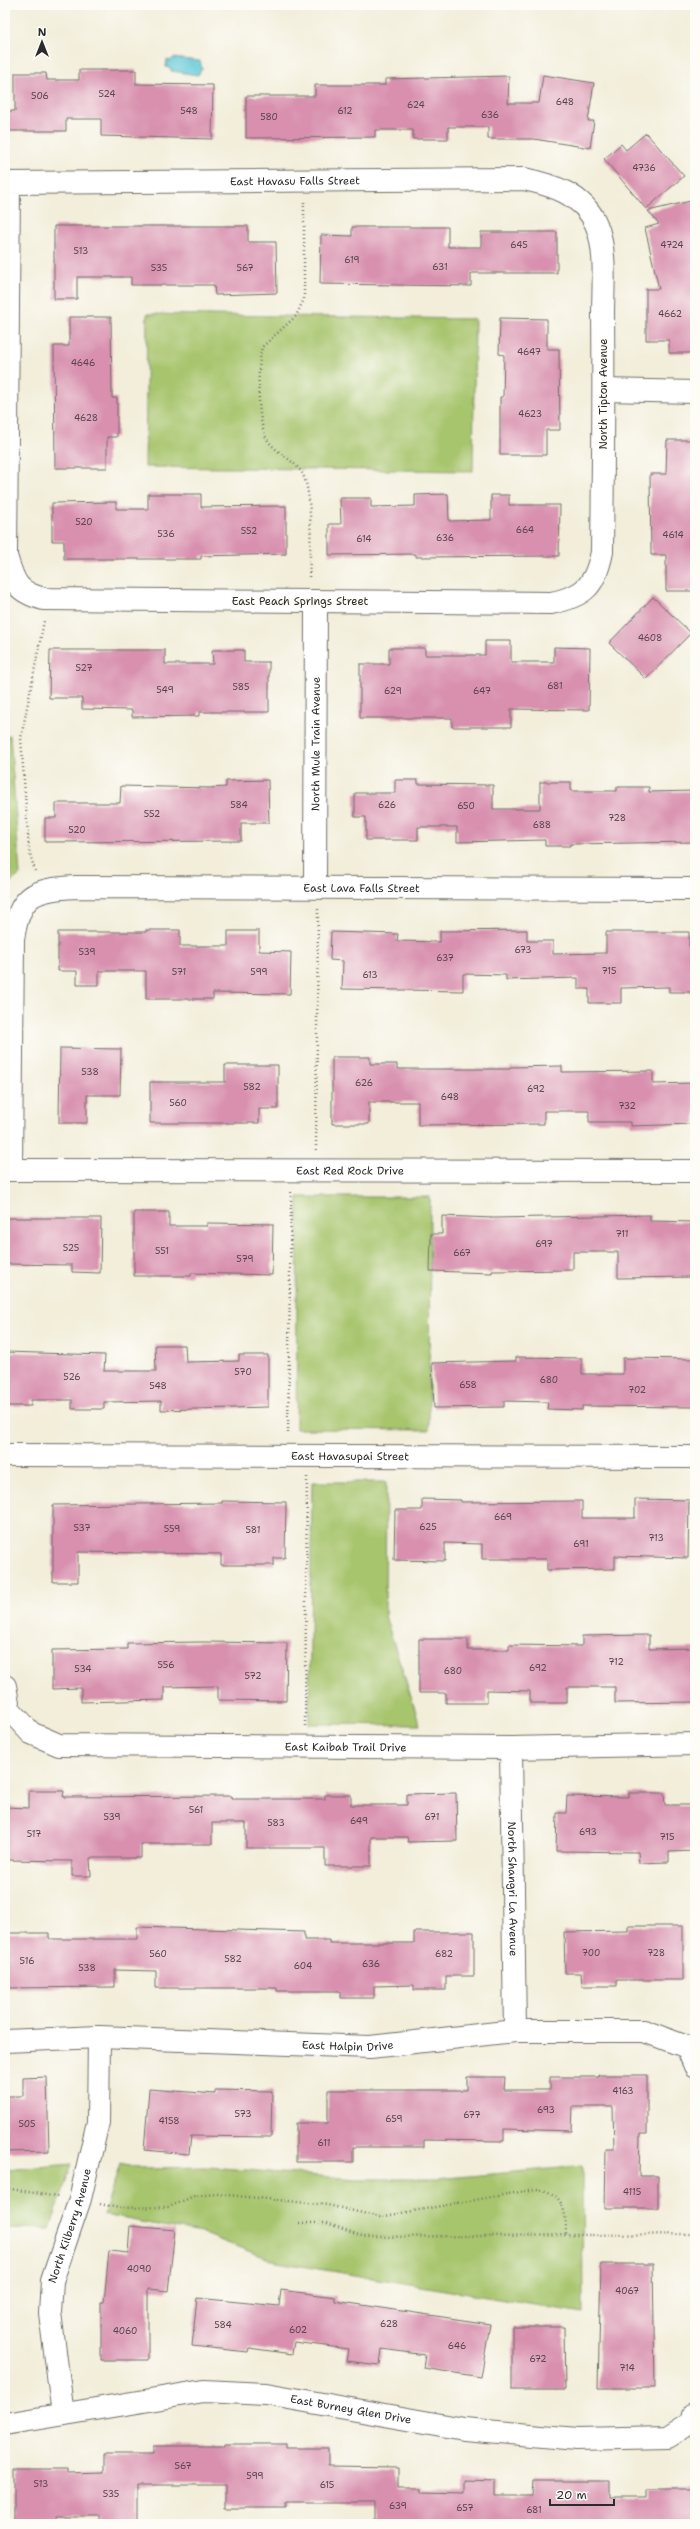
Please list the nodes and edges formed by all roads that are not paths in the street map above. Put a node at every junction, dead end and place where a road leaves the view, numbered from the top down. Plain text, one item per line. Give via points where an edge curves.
1 (7, 183) edge
2 (580, 201) joint
3 (604, 390) junction
4 (695, 392) edge
5 (587, 588) joint
6 (312, 601) junction
7 (316, 886) junction
8 (695, 889) edge
9 (8, 1170) edge
10 (695, 1171) edge
11 (5, 1455) edge
12 (695, 1457) edge
13 (5, 1686) edge
14 (695, 1744) edge
15 (511, 1748) junction
16 (515, 2031) junction
17 (99, 2037) junction
18 (5, 2041) edge
19 (691, 2057) edge
20 (62, 2414) junction
21 (694, 2417) edge
22 (5, 2424) edge

1 - 2 street, East Havasu Falls Street via 524,179 554,186
1 - 6 street, East Peach Springs Street via 6,556 14,583 27,595 50,600
2 - 3 street, North Tipton Avenue via 596,223 602,251
3 - 4 street
3 - 5 street, North Tipton Avenue via 602,552 598,572
5 - 6 street, East Peach Springs Street via 571,598 551,603
6 - 7 street, North Mule Train Avenue
7 - 8 street, East Lava Falls Street
7 - 9 street, East Lava Falls Street via 76,887 36,894 19,910 13,940
9 - 10 street, East Red Rock Drive
11 - 12 street, East Havasupai Street
13 - 15 street, East Kaibab Trail Drive via 9,1709 31,1733 59,1745
14 - 15 street, East Kaibab Trail Drive
15 - 16 street, North Shangri La Avenue
16 - 17 street, East Halpin Drive via 370,2047
16 - 19 street, East Halpin Drive via 644,2031
17 - 18 street, East Halpin Drive
17 - 20 street, North Kilberry Avenue via 98,2122 80,2199 52,2281 50,2313
20 - 21 street, East Burney Glen Drive via 204,2391 266,2394 464,2429 578,2439 668,2438
20 - 22 street, East Burney Glen Drive

